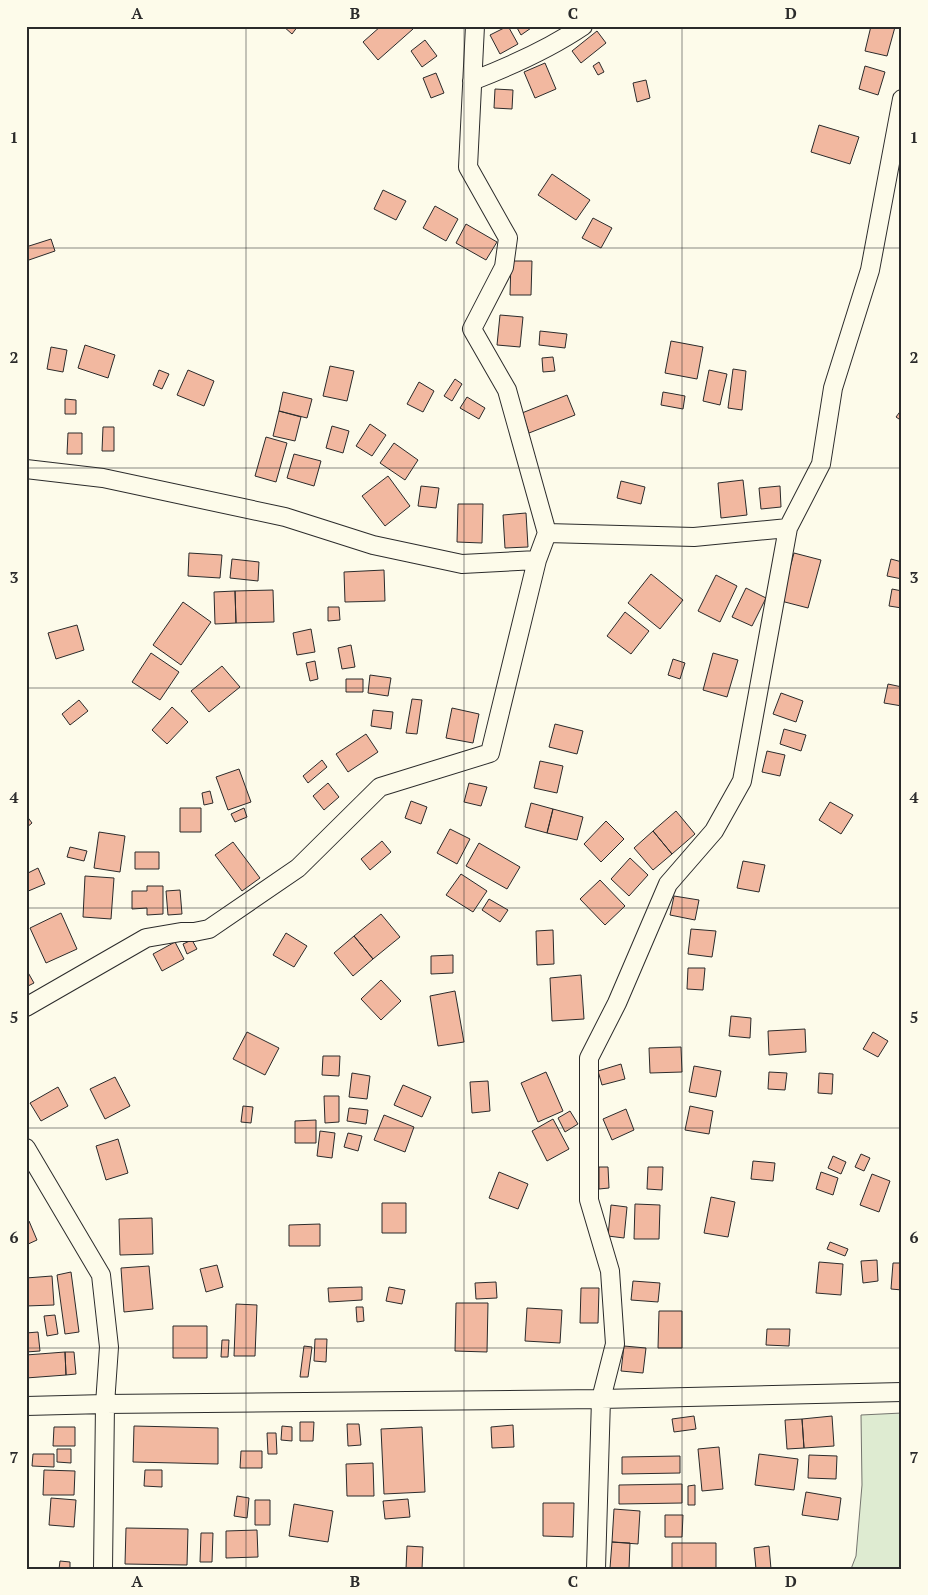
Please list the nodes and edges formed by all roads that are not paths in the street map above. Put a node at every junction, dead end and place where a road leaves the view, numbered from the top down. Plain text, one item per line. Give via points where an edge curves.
1 (475, 26) edge
2 (583, 26) edge
3 (472, 81) junction
4 (902, 99) edge
5 (26, 469) edge
6 (788, 528) junction
7 (547, 533) junction
8 (537, 560) junction
9 (26, 1007) edge
10 (26, 1148) edge
11 (902, 1392) edge
12 (601, 1399) junction
13 (105, 1404) junction
14 (26, 1406) edge
15 (103, 1569) edge
16 (596, 1569) edge

1 - 3 street
2 - 3 street via 512,65
3 - 7 street via 468,167 508,238 504,267 472,330 507,390
4 - 6 street via 870,270 833,388 821,464
5 - 8 street via 103,478 285,517 373,545 462,564
6 - 7 street via 694,537
6 - 12 street via 742,781 714,831 668,884 617,1003 588,1058 589,1200 610,1271 615,1344
7 - 8 street
8 - 9 street via 490,753 380,787 298,868 209,929 146,938
10 - 13 street via 101,1275 109,1347
11 - 12 street
12 - 13 street
12 - 16 street
13 - 14 street
13 - 15 street

